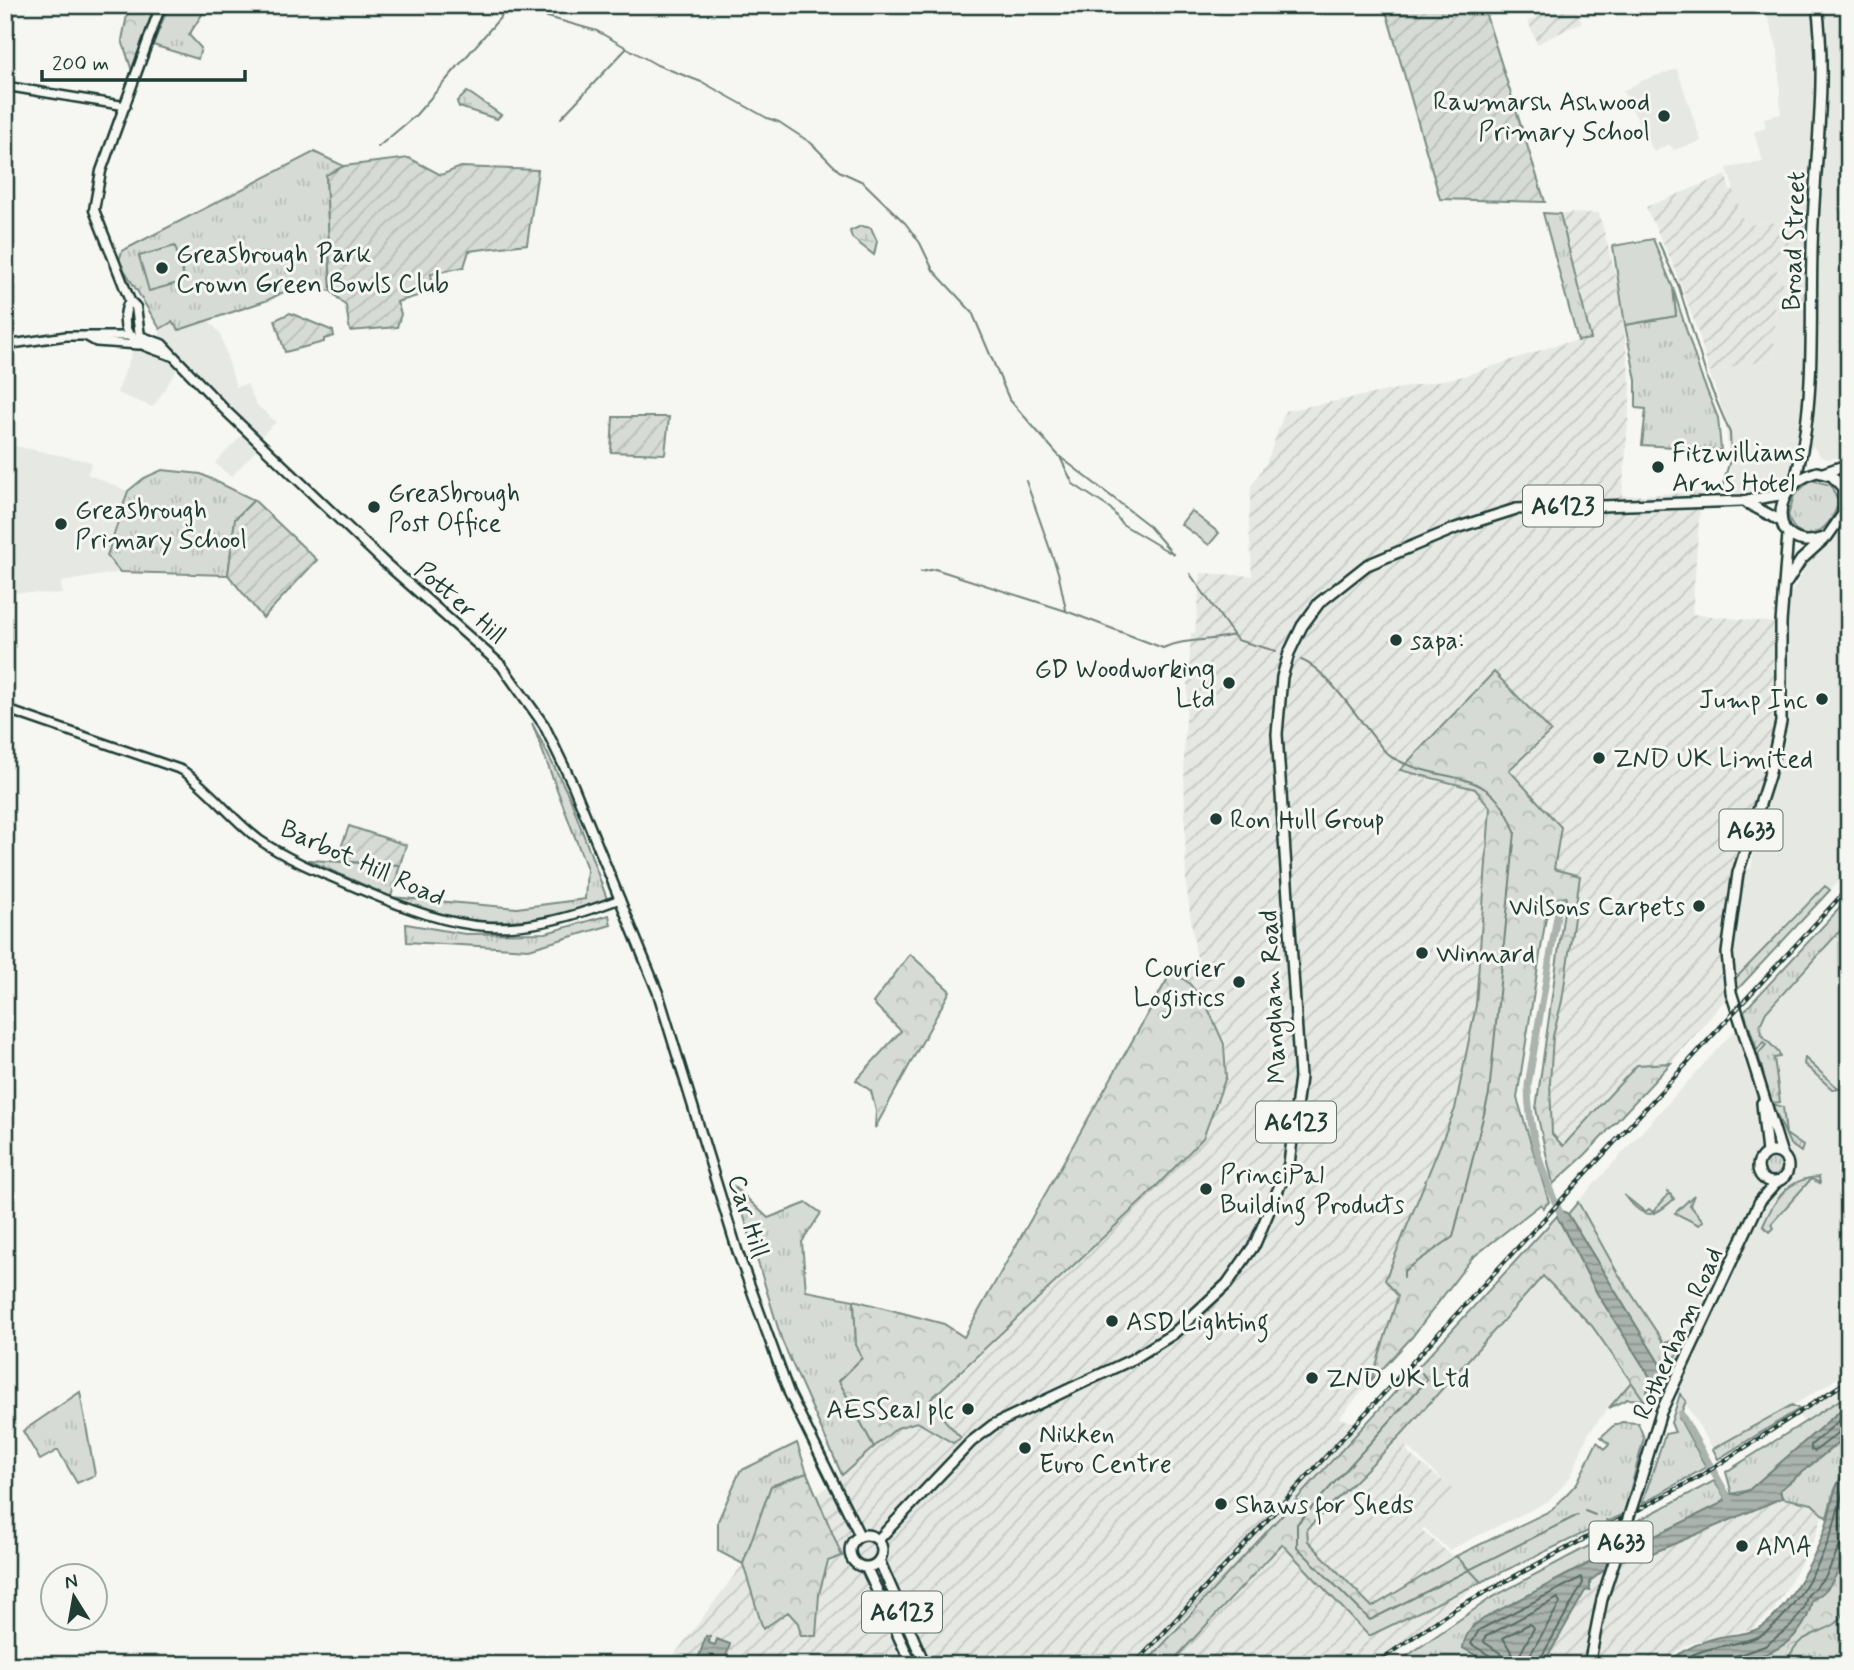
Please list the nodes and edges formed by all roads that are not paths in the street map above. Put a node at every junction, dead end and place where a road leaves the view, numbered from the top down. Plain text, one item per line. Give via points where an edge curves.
1 (161, 5) edge
2 (1817, 5) edge
3 (5, 86) edge
4 (126, 106) junction
5 (130, 301) junction
6 (114, 334) joint
7 (87, 337) junction
8 (132, 338) junction
9 (5, 345) edge
10 (1802, 449) junction
11 (1849, 464) edge
12 (1820, 473) junction
13 (1794, 483) junction
14 (1847, 491) edge
15 (1786, 494) junction
16 (1742, 501) junction
17 (1781, 521) junction
18 (1788, 534) junction
19 (1827, 537) junction
20 (1784, 587) junction
21 (5, 709) edge
22 (620, 899) junction
23 (1757, 1070) junction
24 (1767, 1153) junction
25 (1782, 1154) junction
26 (1762, 1178) junction
27 (1777, 1182) junction
28 (1760, 1201) junction
29 (860, 1536) junction
30 (878, 1540) junction
31 (879, 1560) junction
32 (866, 1567) junction
33 (912, 1665) edge
34 (925, 1665) edge
35 (1589, 1665) edge

1 - 4 main road
2 - 10 main road, Broad Street via 1820,35 1809,383
3 - 4 street
4 - 5 main road via 101,171 94,210
5 - 8 main road via 126,306
5 - 8 main road via 136,307
6 - 7 street
6 - 8 main road
7 - 8 street via 96,342
7 - 9 street
8 - 22 main road, Potter Hill via 162,344 383,562 518,685 544,725
10 - 12 main road via 1807,462
10 - 13 main road, Broad Street
11 - 12 main road
12 - 13 main road
12 - 14 main road
13 - 15 main road
14 - 19 main road via 1843,514
15 - 16 main road, A6123
15 - 17 main road
16 - 17 main road, A6123
16 - 30 main road, Mangham Road / A6123 via 1517,509 1391,554 1345,580 1319,603 1302,626 1282,677 1278,770 1300,1077 1289,1164 1255,1244 1227,1284 1174,1334 1133,1359 993,1425 971,1442
17 - 18 main road
18 - 19 main road via 1807,542
18 - 20 main road, Rotherham Road / A633
19 - 20 main road via 1801,560
20 - 23 main road, Rotherham Road / A633 via 1782,722 1738,873 1728,929 1729,981
21 - 22 street, Barbot Hill Road via 181,769 258,838 285,855 430,918 473,926 524,927 582,914
22 - 29 main road, Car Hill via 658,993 766,1335 789,1394
23 - 24 main road, Rotherham Road / A633
23 - 25 main road, Rotherham Road / A633
24 - 25 main road
24 - 26 main road, Rotherham Road / A633 via 1758,1164
25 - 27 main road, Rotherham Road / A633 via 1787,1171
26 - 27 main road
26 - 28 main road, Rotherham Road / A633
27 - 28 main road, Rotherham Road / A633
28 - 35 main road, Rotherham Road / A633, bridge via 1663,1408 1602,1599
29 - 30 main road
29 - 32 main road, A6123 via 853,1541 850,1555
30 - 31 main road, A6123 via 882,1549
31 - 32 main road, A6123
31 - 34 main road, A6123
32 - 33 main road, A6123

